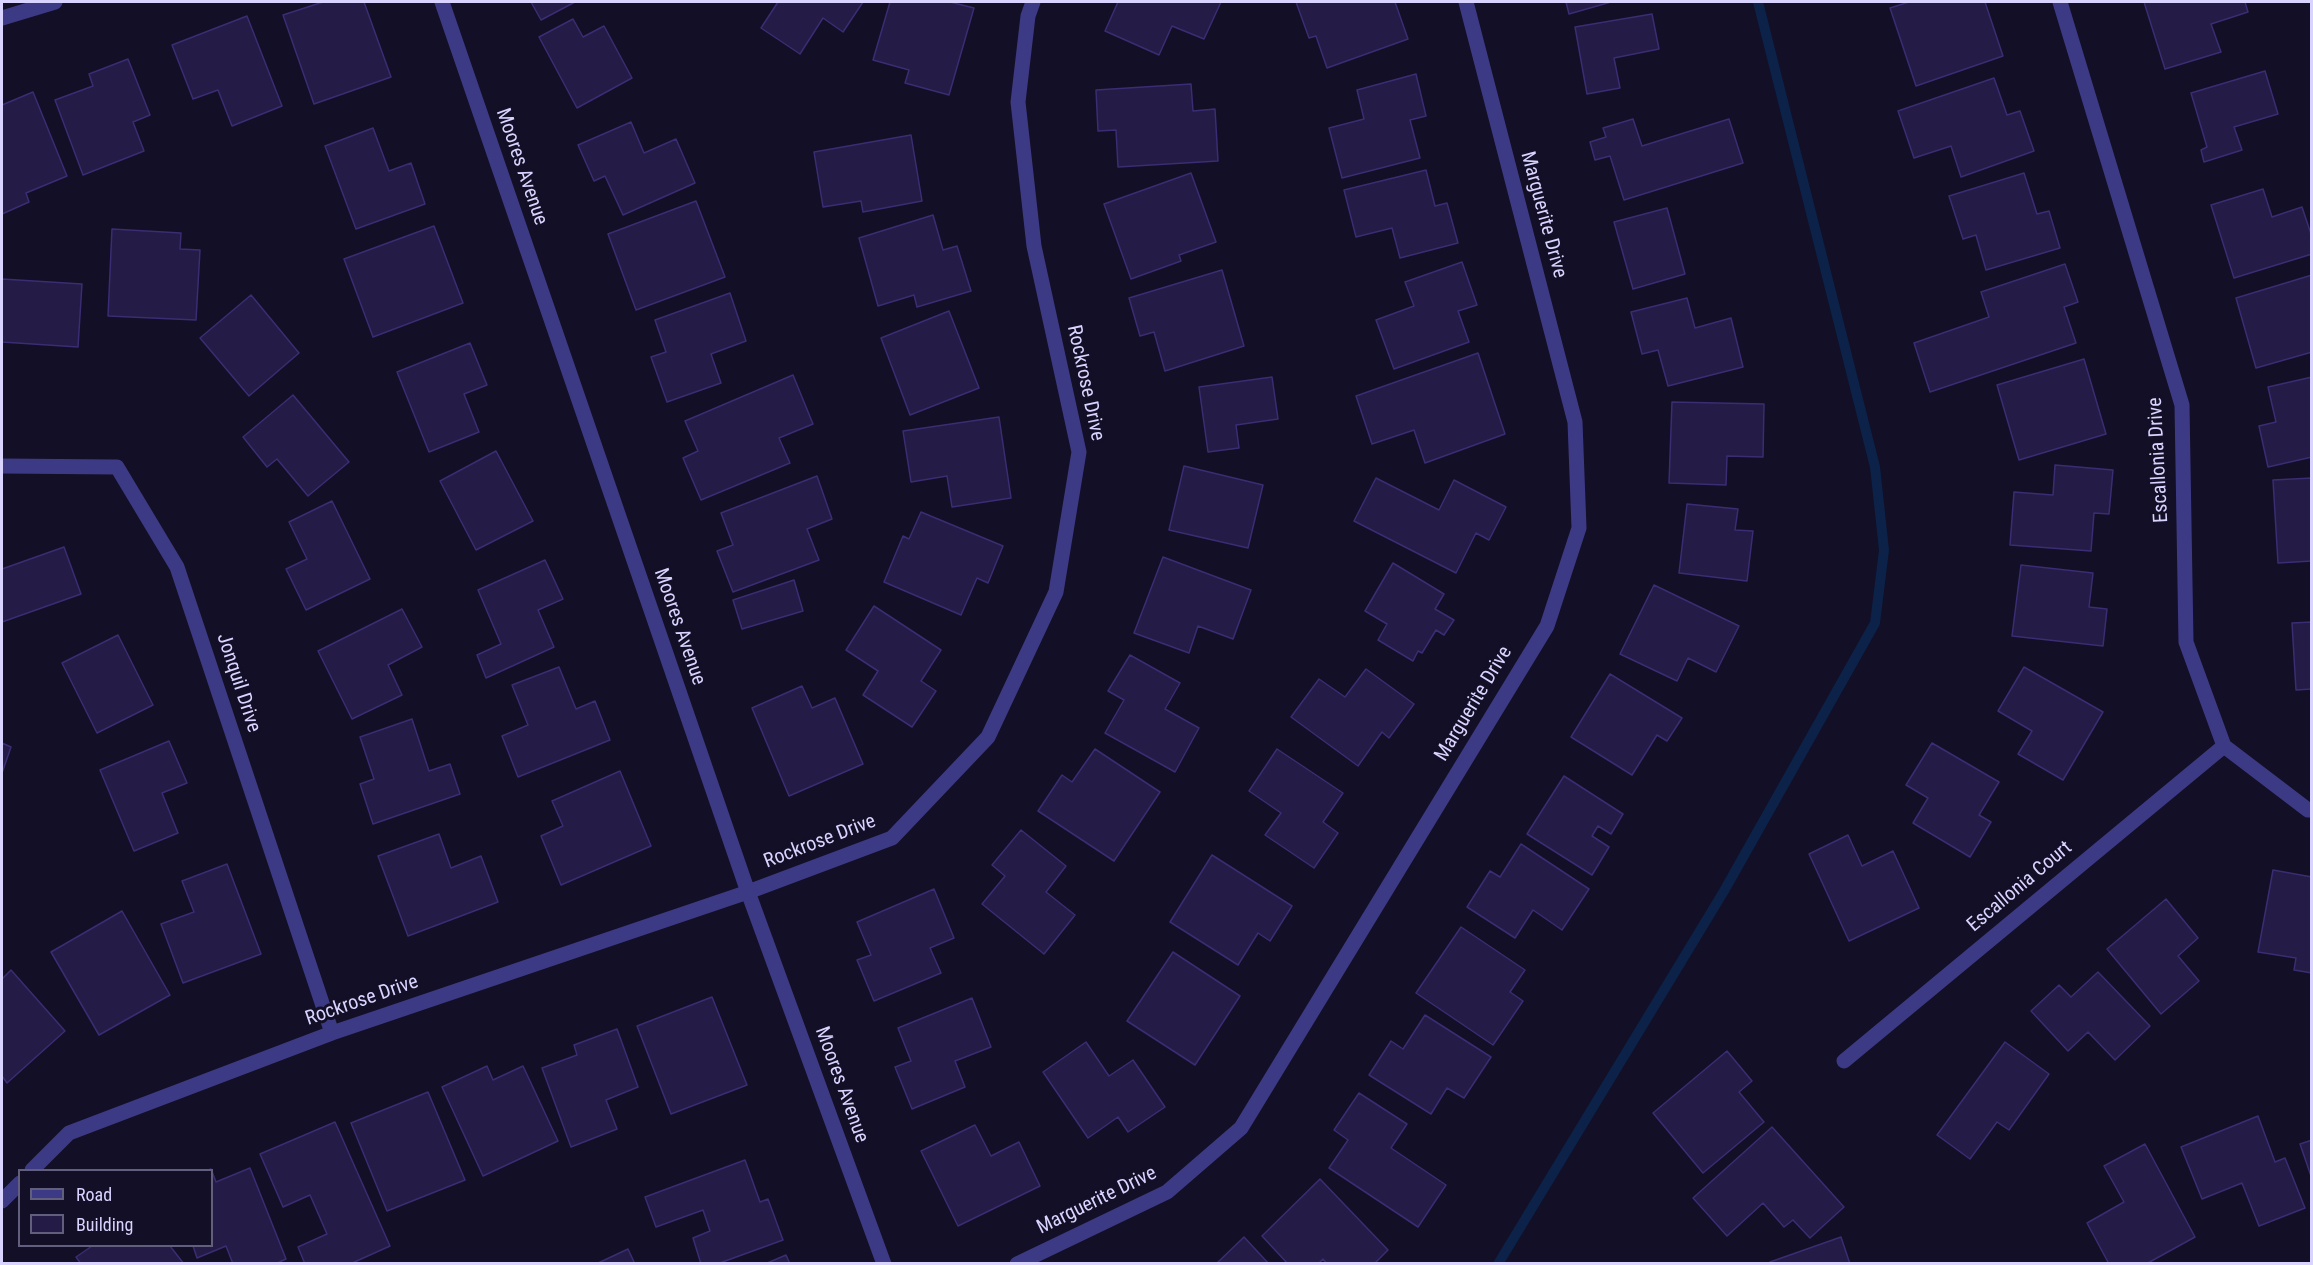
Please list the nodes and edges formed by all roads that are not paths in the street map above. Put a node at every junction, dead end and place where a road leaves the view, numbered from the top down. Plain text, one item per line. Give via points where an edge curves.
1 (55, 2) edge
2 (442, 2) edge
3 (1033, 2) edge
4 (1466, 2) edge
5 (2060, 2) edge
6 (2, 18) edge
7 (2, 466) edge
8 (2224, 746) junction
9 (2312, 810) edge
10 (748, 892) junction
11 (332, 1033) junction
12 (1844, 1061) dead end
13 (33, 1169) edge
14 (18, 1185) edge
15 (2, 1201) edge
16 (884, 1263) edge
17 (1017, 1263) edge

1 - 6 street
2 - 10 street, Moores Avenue
3 - 10 street, Rockrose Drive via 1017,102 1034,246 1079,452 1056,592 988,737 892,838
4 - 17 street, Marguerite Drive via 1575,422 1579,528 1546,626 1241,1128 1167,1192
5 - 8 street, Escallonia Drive via 2182,405 2186,642
7 - 11 street, Jonquil Drive via 117,467 177,567
8 - 9 street
8 - 12 street, Escallonia Court
10 - 11 street, Rockrose Drive
10 - 16 street, Moores Avenue
11 - 13 street, Rockrose Drive via 69,1133
14 - 15 street

